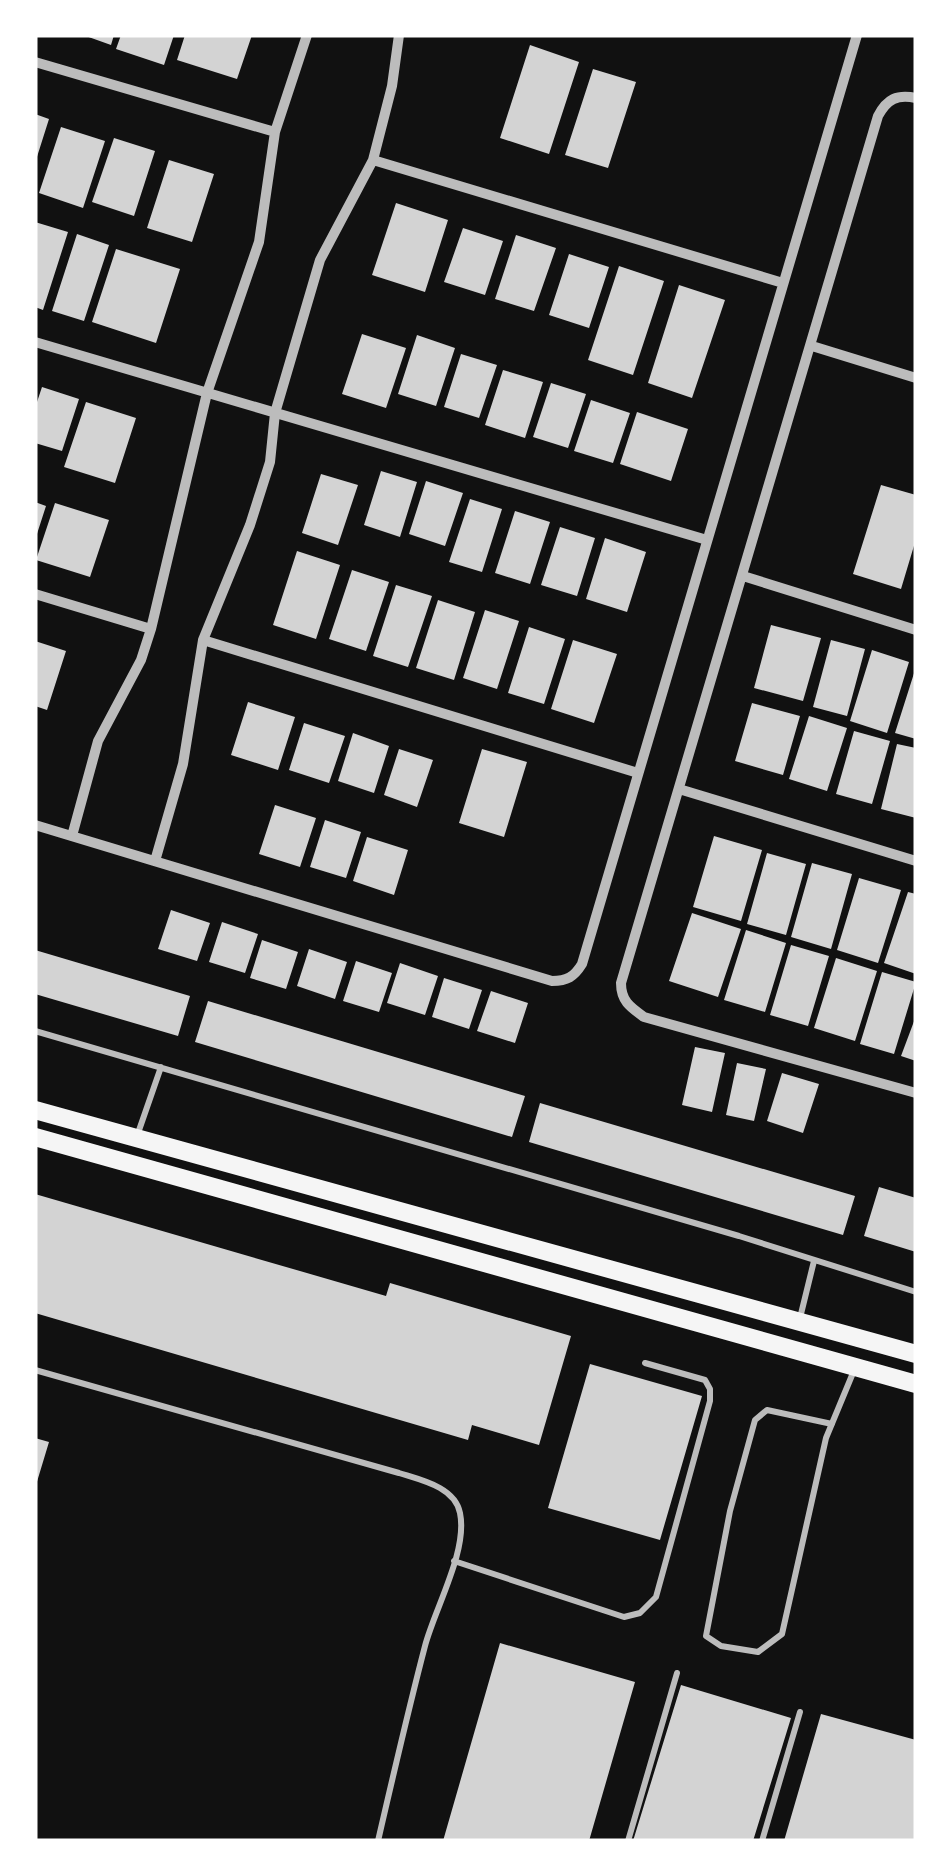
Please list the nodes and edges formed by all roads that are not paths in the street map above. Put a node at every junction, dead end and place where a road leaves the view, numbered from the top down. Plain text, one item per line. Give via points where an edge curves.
1 (307, 35) edge
2 (399, 35) edge
3 (857, 35) edge
4 (35, 62) edge
5 (911, 97) edge
6 (274, 132) junction
7 (374, 160) junction
8 (783, 283) junction
9 (35, 342) edge
10 (812, 346) junction
11 (916, 378) edge
12 (207, 393) junction
13 (275, 413) junction
14 (707, 540) junction
15 (743, 576) junction
16 (35, 594) edge
17 (151, 630) junction
18 (916, 630) edge
19 (203, 640) junction
20 (638, 773) junction
21 (678, 788) junction
22 (35, 825) edge
23 (72, 836) junction
24 (155, 861) junction
25 (916, 861) edge
26 (35, 1031) edge
27 (161, 1067) junction
28 (916, 1093) edge
29 (35, 1110) edge
30 (35, 1137) edge
31 (136, 1138) junction
32 (814, 1261) junction
33 (916, 1292) edge
34 (800, 1321) junction
35 (916, 1354) edge
36 (644, 1363) dead end
37 (855, 1367) junction
38 (35, 1370) edge
39 (916, 1384) edge
40 (832, 1424) junction
41 (454, 1561) junction
42 (677, 1673) dead end
43 (800, 1712) dead end
44 (378, 1841) edge
45 (628, 1841) edge
46 (762, 1841) edge

1 - 6 street
2 - 7 street
3 - 8 street
4 - 6 street
5 - 10 street via 885,103 878,116
6 - 12 street via 260,242
7 - 8 street
7 - 13 street via 320,260
8 - 14 street
9 - 12 street
10 - 11 street
10 - 15 street
12 - 13 street
12 - 17 street
13 - 14 street
13 - 19 street via 270,462
14 - 20 street
15 - 18 street
15 - 21 street
16 - 17 street
17 - 23 street via 98,741
19 - 20 street
19 - 24 street via 183,764
20 - 24 street via 582,964 565,981
21 - 25 street
21 - 28 street via 621,983 626,1004 644,1017
22 - 23 street
23 - 24 street
26 - 27 lane
27 - 31 lane
27 - 32 lane
29 - 31 main road
30 - 37 main road
31 - 34 main road
32 - 33 lane
32 - 34 lane
34 - 35 main road
36 - 41 lane via 705,1380 710,1389 656,1598 624,1617
37 - 39 main road
37 - 40 lane
38 - 41 lane via 429,1482 455,1499 460,1514
40 - 40 lane via 782,1634 758,1652 721,1646 706,1636 755,1420 767,1410
41 - 44 lane via 426,1642
42 - 45 lane
43 - 46 lane

